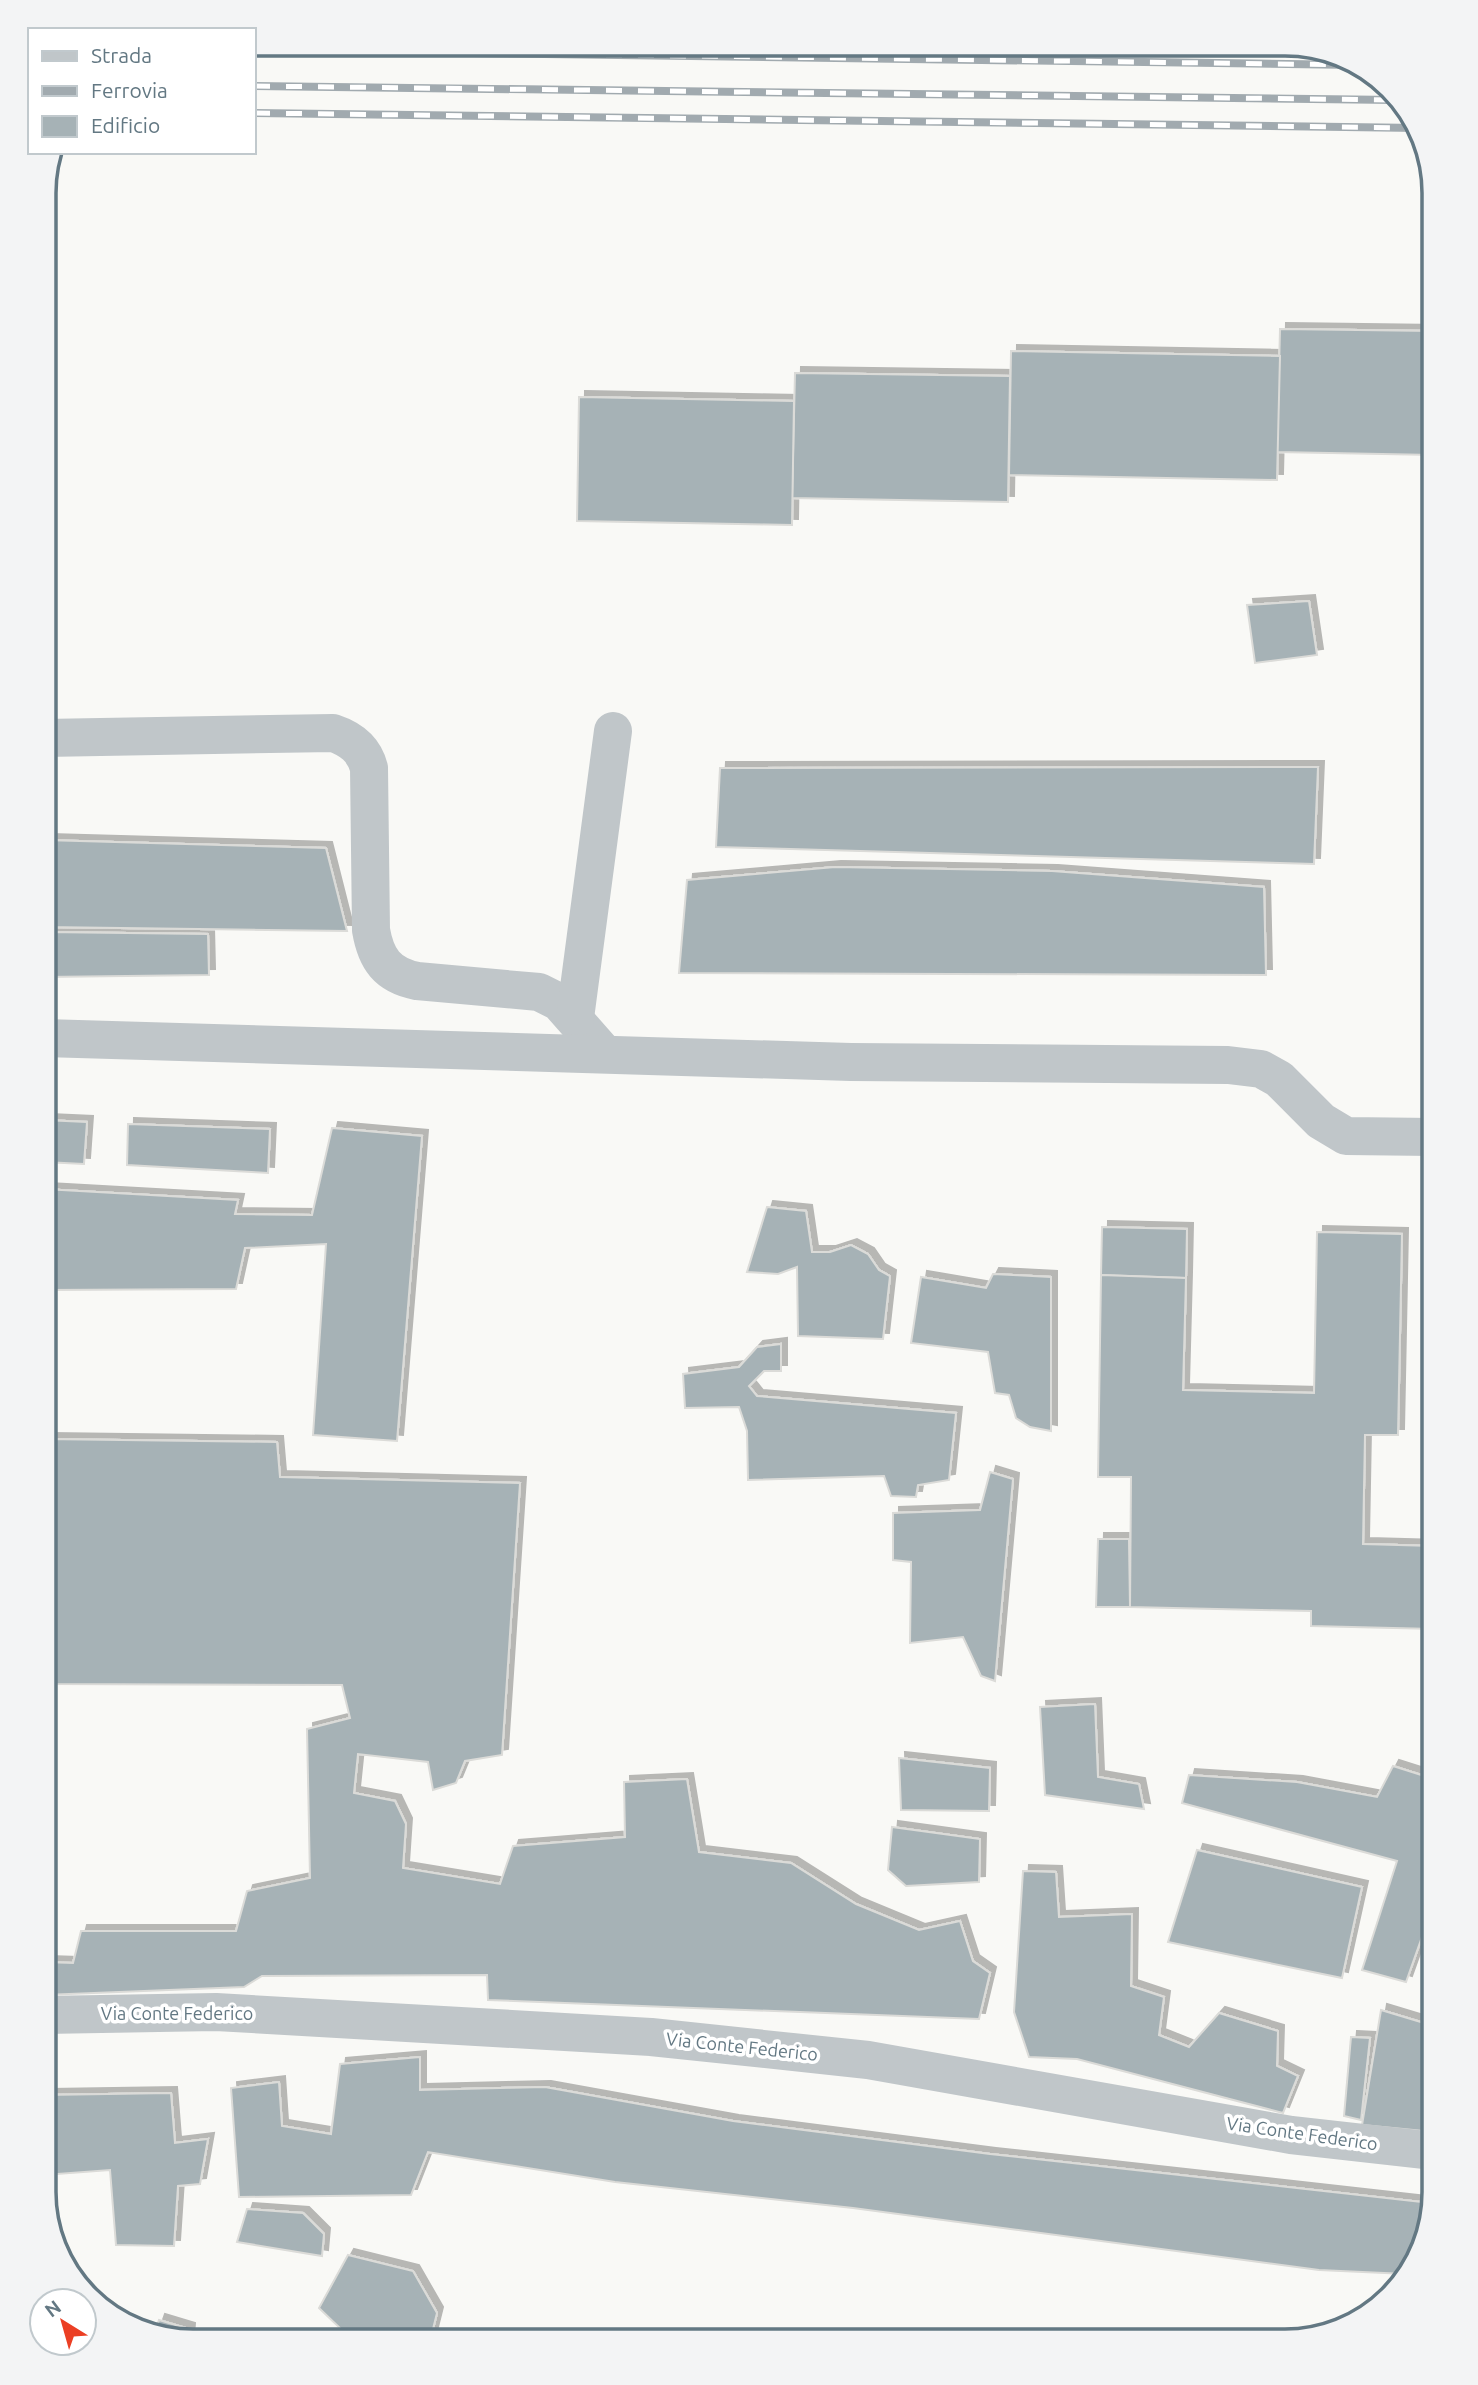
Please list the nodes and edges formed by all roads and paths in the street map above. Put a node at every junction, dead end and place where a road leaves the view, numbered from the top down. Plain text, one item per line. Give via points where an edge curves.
1 (613, 731) dead end
2 (56, 738) edge
3 (575, 1017) junction
4 (56, 1038) edge
5 (604, 1053) junction
6 (1422, 1137) edge
7 (56, 2015) edge
8 (1422, 2150) edge

1 - 3 street
2 - 3 street via 344,736 366,756 369,768 371,930 385,968 417,981 539,992
3 - 5 street
4 - 5 street
5 - 6 street via 851,1062 1246,1067 1279,1079 1333,1131 1362,1138
7 - 8 street, Via Conte Federico via 216,2012 651,2037 868,2060 1291,2135

